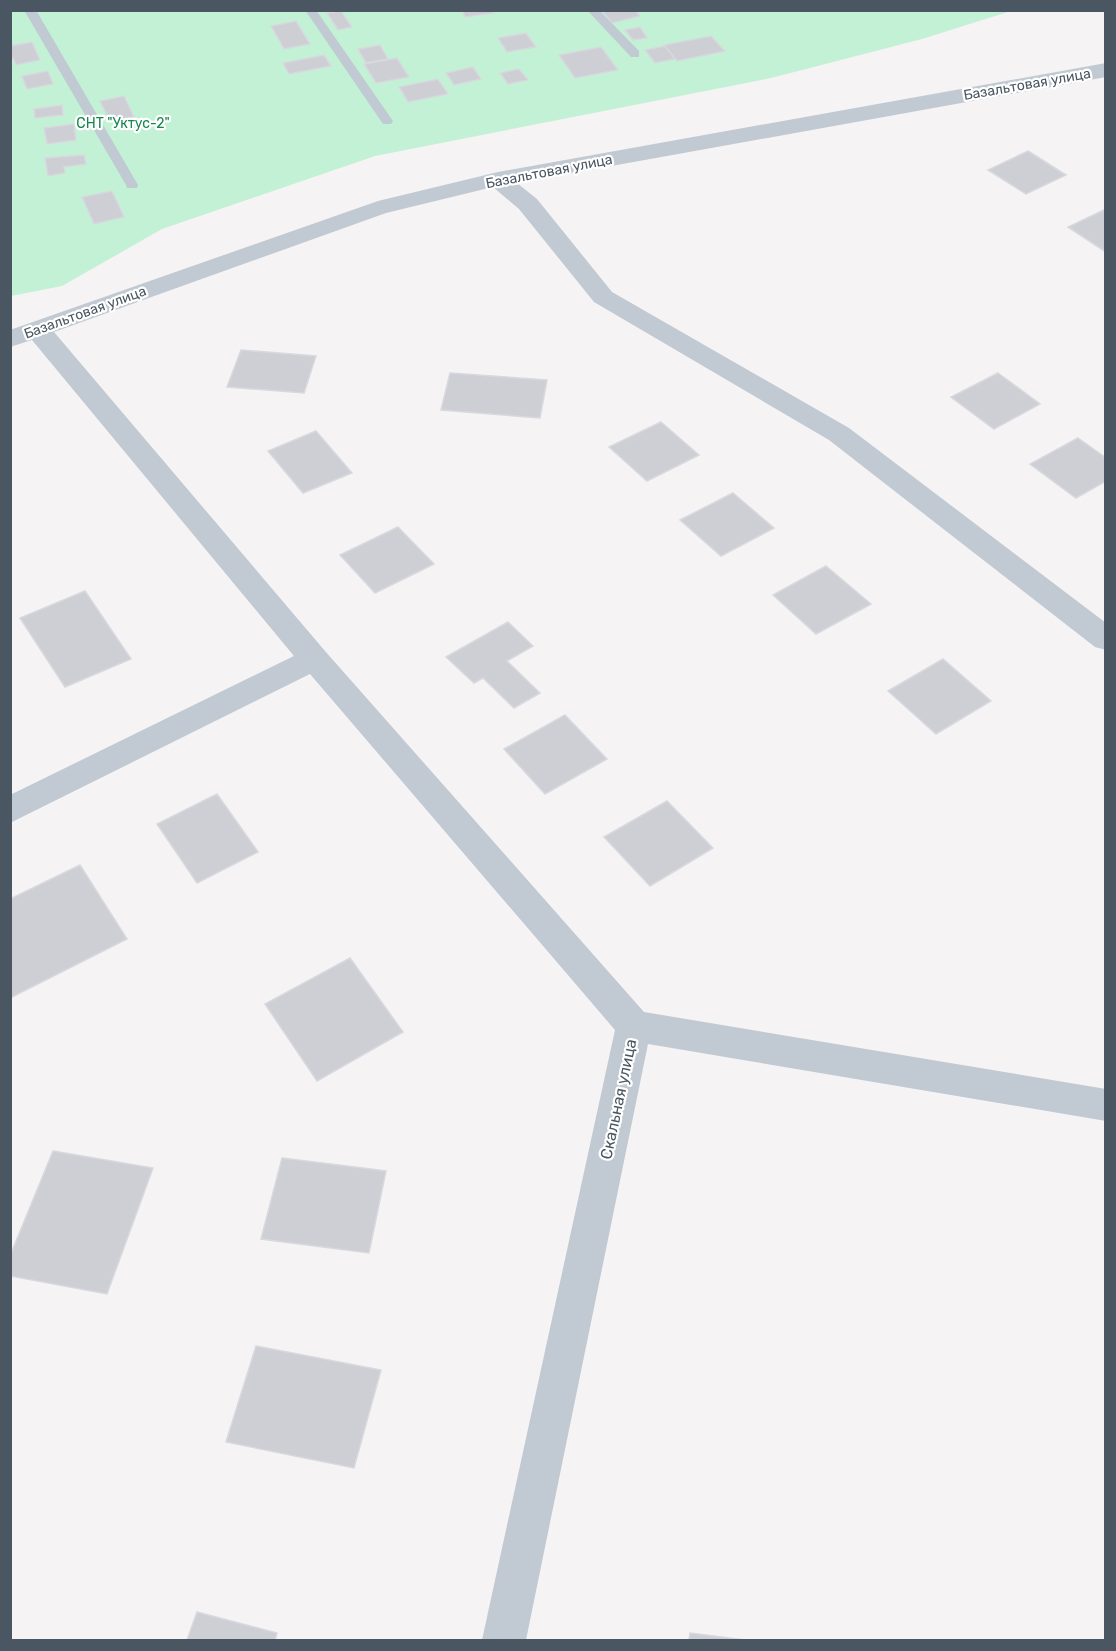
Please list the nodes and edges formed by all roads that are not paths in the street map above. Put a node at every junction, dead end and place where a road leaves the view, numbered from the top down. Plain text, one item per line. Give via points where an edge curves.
1 (30, 10) edge
2 (310, 10) edge
3 (592, 10) edge
4 (635, 54) dead end
5 (1096, 72) edge
6 (1106, 92) edge
7 (387, 121) dead end
8 (498, 179) junction
9 (132, 186) dead end
10 (24, 334) edge
11 (1106, 639) edge
12 (314, 659) junction
13 (10, 810) edge
14 (634, 1026) junction
15 (1106, 1105) edge
16 (504, 1641) edge

1 - 9 lane
2 - 7 lane
3 - 4 lane
5 - 6 street
5 - 8 street, Базальтовая улица
8 - 10 street, Базальтовая улица via 378,208
8 - 11 street via 528,204 603,297 839,434
10 - 12 street
12 - 13 street
12 - 14 street
14 - 15 street, Скальная улица
14 - 16 street, Скальная улица

